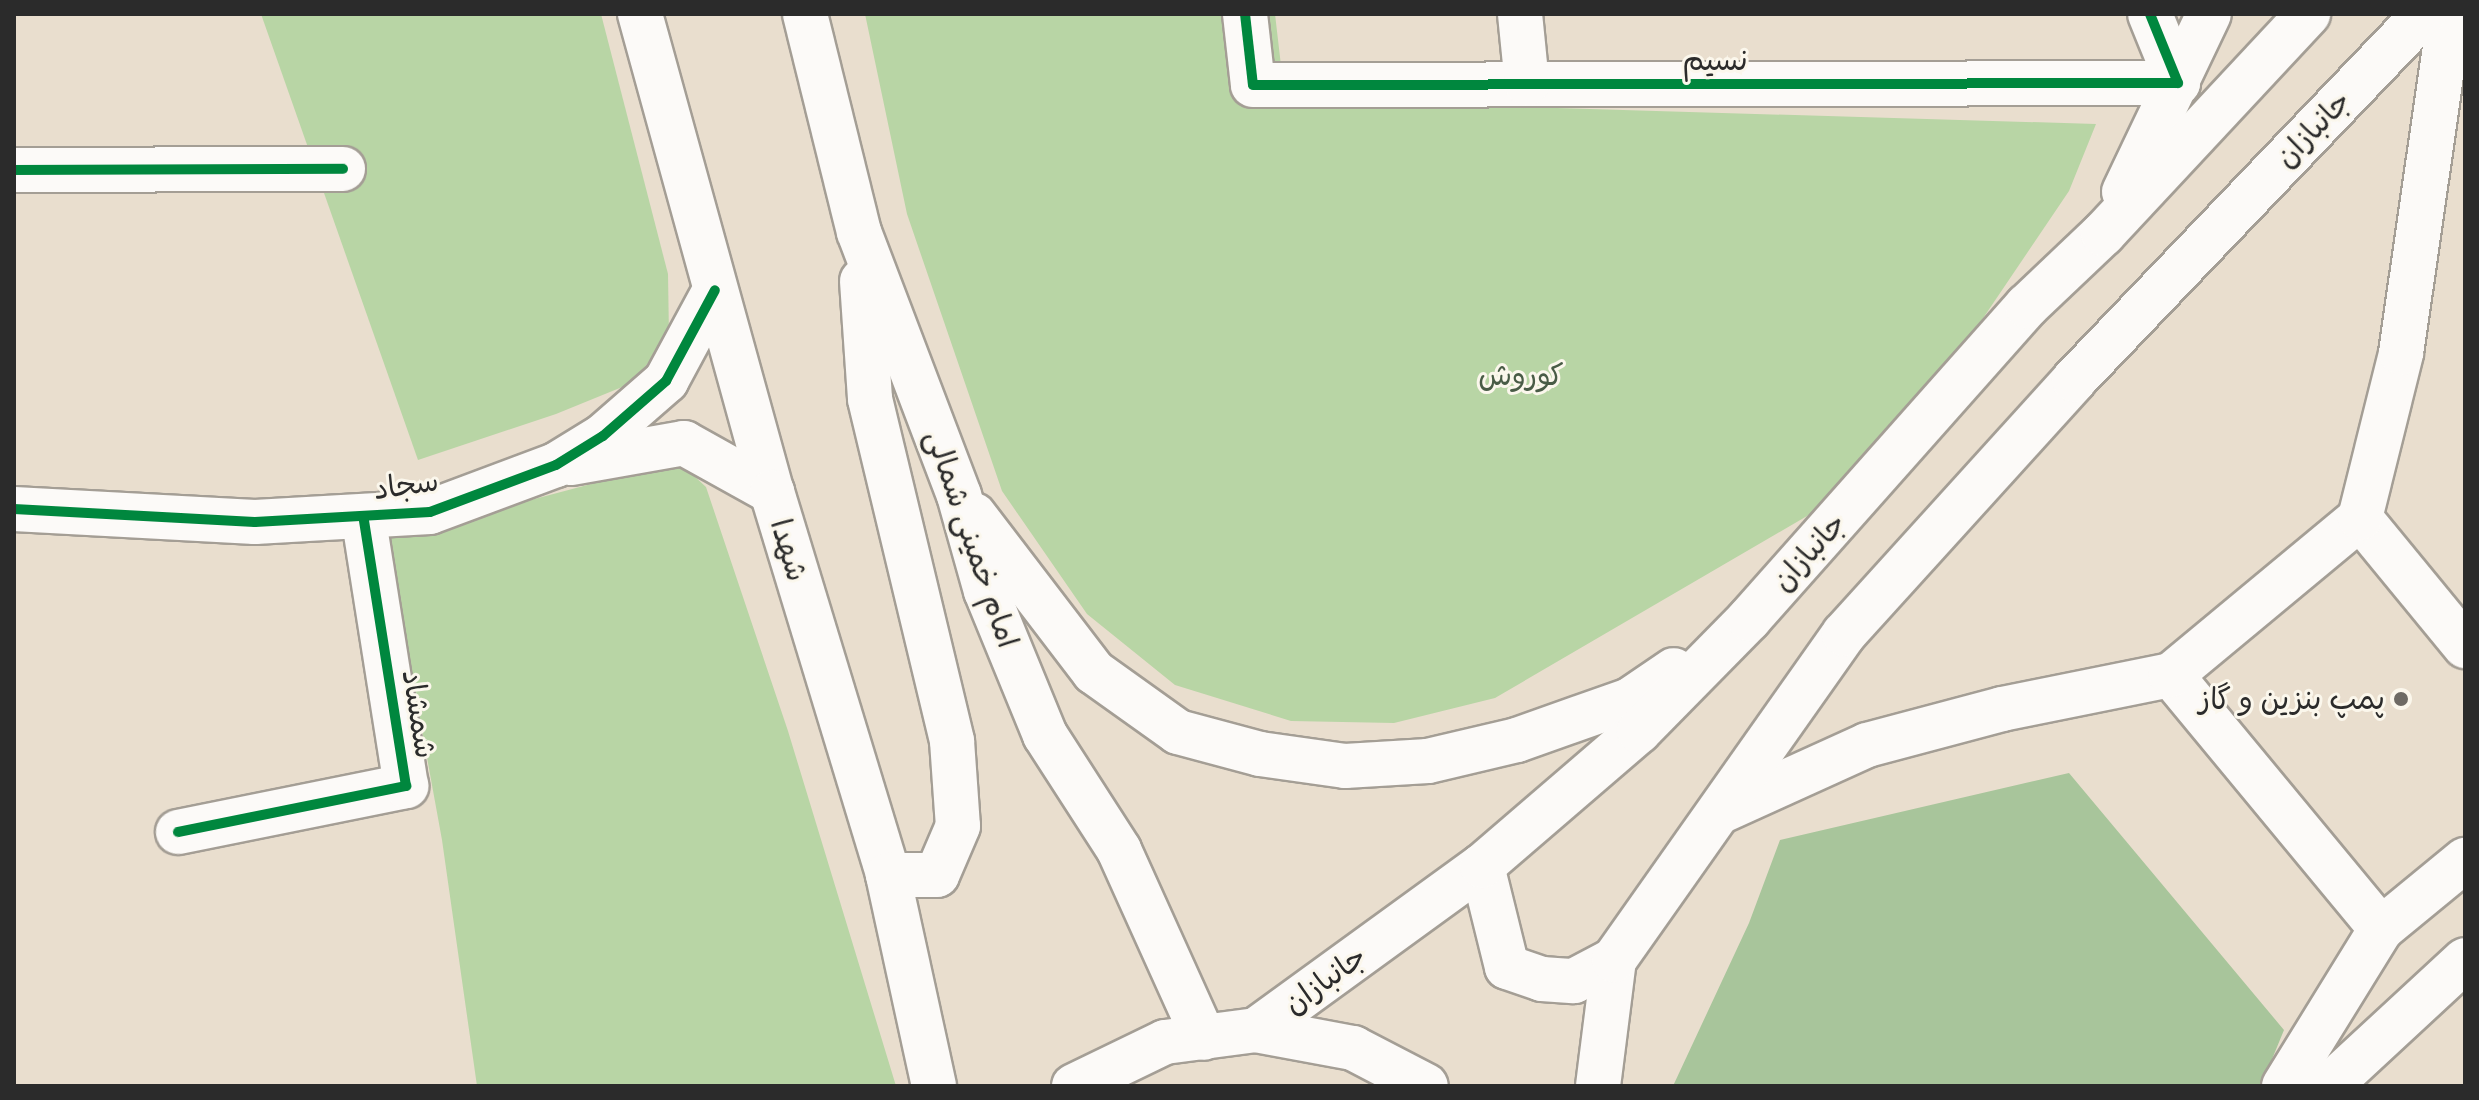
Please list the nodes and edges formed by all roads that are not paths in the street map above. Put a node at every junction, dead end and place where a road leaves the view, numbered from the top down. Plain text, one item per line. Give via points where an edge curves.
1 (640, 14) edge
2 (805, 14) edge
3 (1245, 14) edge
4 (1520, 14) edge
5 (2150, 14) edge
6 (2209, 14) edge
7 (2308, 14) edge
8 (2424, 14) edge
9 (2450, 14) edge
10 (2178, 83) junction
11 (1527, 84) junction
12 (343, 169) dead end
13 (14, 170) edge
14 (859, 232) junction
15 (2103, 234) junction
16 (715, 290) junction
17 (556, 465) junction
18 (772, 492) junction
19 (959, 495) junction
20 (14, 509) edge
21 (363, 516) junction
22 (2360, 518) junction
23 (1749, 619) junction
24 (2465, 646) edge
25 (2171, 675) junction
26 (1724, 810) junction
27 (178, 832) dead end
28 (2465, 860) edge
29 (1482, 866) junction
30 (888, 875) junction
31 (2381, 929) junction
32 (1614, 960) junction
33 (2465, 960) edge
34 (1256, 1030) junction
35 (1204, 1038) junction
36 (934, 1086) edge
37 (1074, 1086) edge
38 (1426, 1086) edge
39 (1598, 1086) edge
40 (2284, 1086) edge
41 (2329, 1086) edge

1 - 16 main road, شهدا
2 - 14 main road, امام خمینی شمالی
3 - 11 main road, نسیم via 1253,85
4 - 11 main road
5 - 10 main road
6 - 10 main road
7 - 15 main road, جانبازان
8 - 26 main road, جانبازان via 2074,380 1844,634
9 - 22 main road via 2401,353
10 - 11 main road, نسیم
10 - 15 main road
12 - 13 main road
14 - 19 main road, امام خمینی شمالی
14 - 30 main road via 870,399 952,741 958,826 937,875
15 - 23 main road, جانبازان via 2027,306
16 - 17 main road, سجاد via 666,381 603,436
16 - 18 main road, شهدا
17 - 18 main road, سجاد via 684,443
17 - 21 main road, سجاد via 430,512
18 - 30 main road, شهدا
19 - 23 main road via 1094,672 1178,732 1260,754 1345,766 1428,761 1517,740 1630,700
19 - 35 main road, امام خمینی شمالی via 986,591 1045,735 1119,850
20 - 21 main road, سجاد via 255,522
21 - 27 main road, شمشاد via 406,786
22 - 24 main road
22 - 25 main road
23 - 29 main road, جانبازان via 1639,731
25 - 26 main road via 2002,709 1867,745
25 - 31 main road
26 - 32 main road, جانبازان
28 - 31 main road
29 - 32 main road via 1507,967 1542,979 1574,981
29 - 34 main road, جانبازان
30 - 36 main road, شهدا
31 - 40 main road
32 - 39 main road, جانبازان
33 - 41 main road
34 - 35 main road
34 - 38 main road via 1353,1048
35 - 37 main road via 1165,1042

